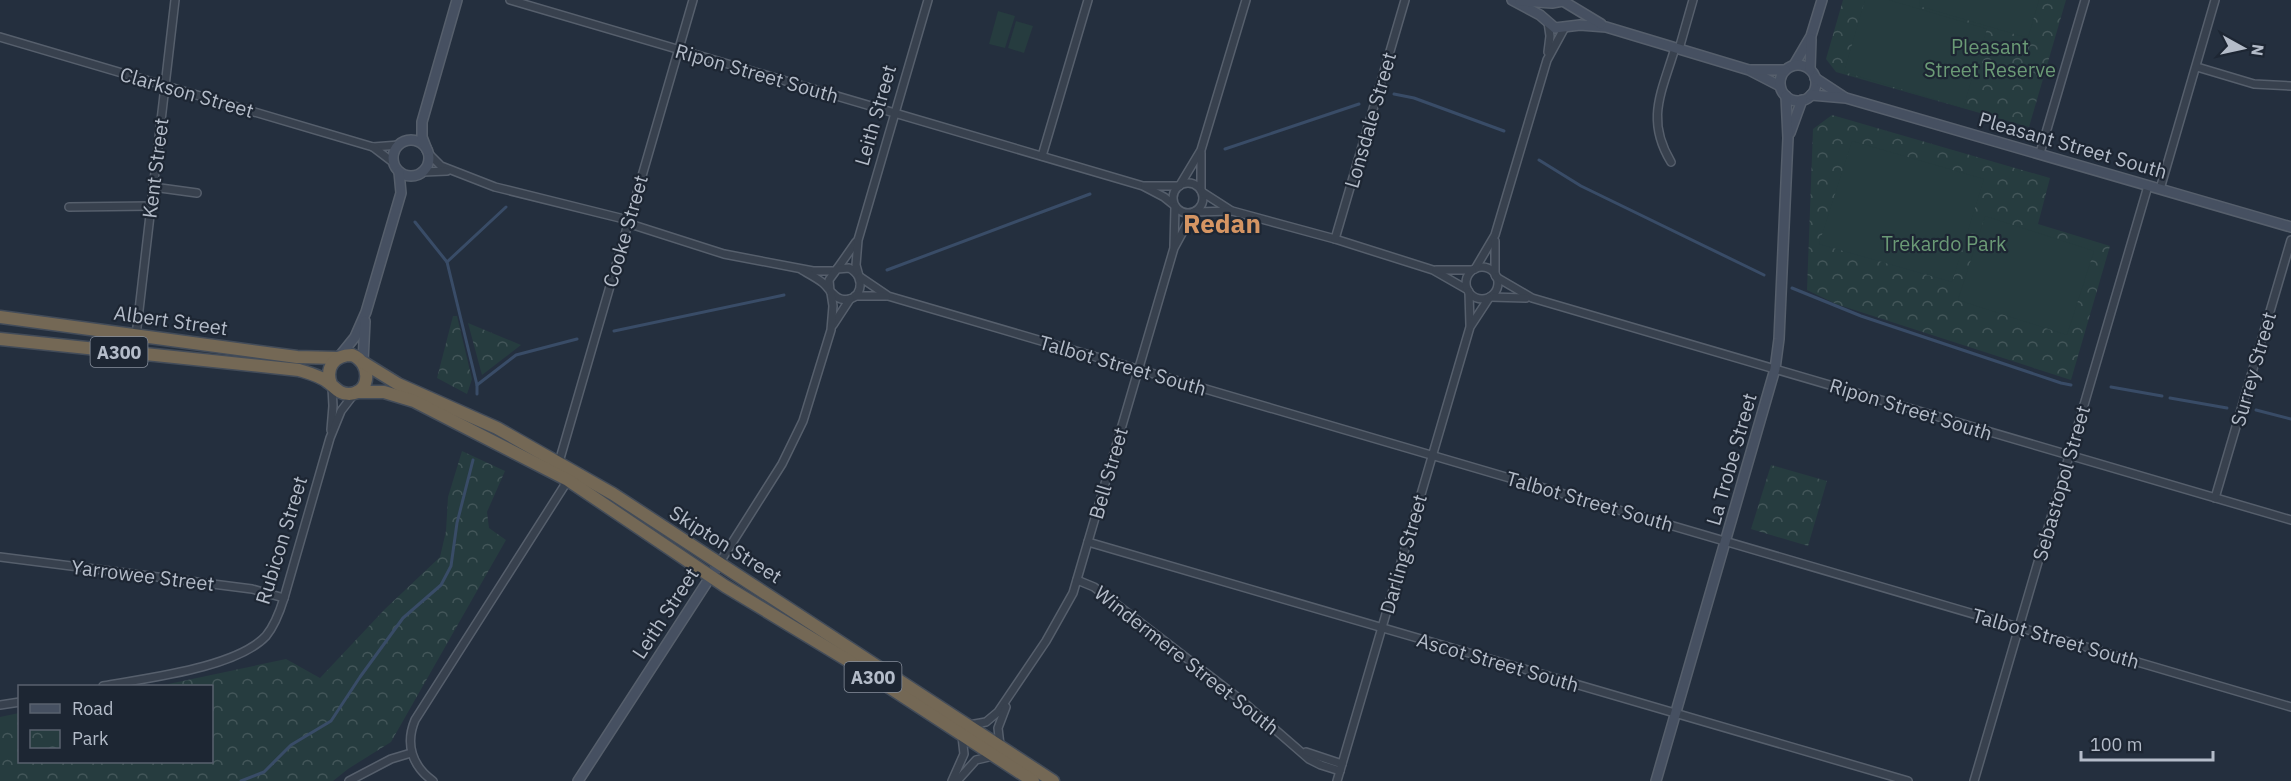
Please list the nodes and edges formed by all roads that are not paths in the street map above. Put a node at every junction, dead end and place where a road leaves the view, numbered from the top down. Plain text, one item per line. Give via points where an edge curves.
1 (175, 0) edge
2 (457, 0) edge
3 (510, 0) edge
4 (693, 0) edge
5 (928, 0) edge
6 (1088, 0) edge
7 (1246, 0) edge
8 (1405, 0) edge
9 (1514, 0) edge
10 (1693, 0) edge
11 (1822, 0) edge
12 (2085, 0) edge
13 (2215, 0) edge
14 (1554, 1) edge
15 (1571, 5) edge
16 (1548, 21) junction
17 (1567, 27) junction
18 (1606, 27) junction
19 (1811, 36) junction
20 (0, 37) edge
21 (1677, 48) junction
22 (678, 50) junction
23 (1547, 60) junction
24 (1794, 65) junction
25 (2197, 68) junction
26 (1749, 70) junction
27 (1785, 70) junction
28 (1813, 74) junction
29 (165, 86) junction
30 (1780, 86) junction
31 (2291, 86) edge
32 (1811, 95) junction
33 (1786, 96) junction
34 (1846, 98) junction
35 (1802, 100) junction
36 (894, 113) junction
37 (422, 122) junction
38 (1788, 138) junction
39 (403, 143) junction
40 (373, 147) junction
41 (1202, 150) junction
42 (428, 152) junction
43 (2040, 153) junction
44 (1042, 156) junction
45 (1671, 162) dead end
46 (396, 168) junction
47 (452, 171) junction
48 (420, 174) junction
49 (1180, 185) junction
50 (1143, 186) junction
51 (2148, 186) junction
52 (153, 188) junction
53 (2160, 189) junction
54 (1201, 191) junction
55 (197, 193) dead end
56 (401, 193) junction
57 (150, 206) junction
58 (1174, 206) junction
59 (69, 207) dead end
60 (1232, 211) junction
61 (1194, 212) junction
62 (628, 222) junction
63 (2291, 227) edge
64 (1495, 235) junction
65 (1335, 239) junction
66 (858, 240) junction
67 (2291, 240) edge
68 (1173, 248) junction
69 (797, 267) junction
70 (836, 270) junction
71 (1433, 270) junction
72 (1474, 270) junction
73 (1495, 276) junction
74 (859, 277) junction
75 (1468, 291) junction
76 (831, 292) junction
77 (888, 296) junction
78 (852, 297) junction
79 (1489, 297) junction
80 (1532, 298) junction
81 (366, 312) junction
82 (0, 317) edge
83 (1470, 327) junction
84 (831, 330) junction
85 (136, 336) junction
86 (0, 339) edge
87 (338, 358) junction
88 (364, 363) junction
89 (1138, 369) junction
90 (1775, 369) junction
91 (331, 385) junction
92 (355, 392) junction
93 (330, 438) junction
94 (1432, 455) junction
95 (2069, 455) junction
96 (559, 462) junction
97 (568, 480) junction
98 (2215, 498) junction
99 (2291, 520) edge
100 (1088, 542) junction
101 (1726, 542) junction
102 (0, 557) edge
103 (720, 562) junction
104 (711, 576) junction
105 (1077, 580) junction
106 (284, 598) junction
107 (2019, 627) junction
108 (1381, 628) junction
109 (113, 685) edge
110 (1017, 686) junction
111 (18, 702) edge
112 (0, 705) edge
113 (2291, 707) edge
114 (1675, 714) junction
115 (965, 730) junction
116 (998, 751) junction
117 (411, 753) junction
118 (1341, 767) junction
119 (349, 781) edge
120 (433, 781) edge
121 (578, 781) edge
122 (954, 781) edge
123 (1033, 781) edge
124 (1053, 781) edge
125 (1337, 781) edge
126 (1656, 781) edge
127 (1908, 781) edge
128 (1974, 781) edge

1 - 29 street, Kent Street
2 - 37 street
3 - 22 street, Ripon Street South
4 - 22 street, Cooke Street
5 - 36 street, Leith Street
6 - 44 street
7 - 41 street
8 - 65 street, Lonsdale Street
9 - 14 street
9 - 16 street
10 - 21 street
11 - 19 street
12 - 43 street
13 - 25 street
14 - 15 street
14 - 16 street via 1546,10
15 - 17 street via 1574,17
15 - 18 street
16 - 17 street via 1556,28
16 - 23 street
17 - 18 street
17 - 23 street
18 - 21 street
19 - 24 street
19 - 28 street
20 - 29 street, Clarkson Street
21 - 26 street
21 - 45 street via 1656,117 1660,141
22 - 36 street, Ripon Street South
22 - 62 street, Cooke Street
23 - 64 street
24 - 27 street
24 - 28 street via 1805,66
25 - 31 street via 2254,84
25 - 53 street
26 - 27 street
26 - 30 street
27 - 30 street
28 - 32 street
28 - 34 street, Pleasant Street South
29 - 40 street, Clarkson Street
29 - 52 street, Kent Street
30 - 33 street
32 - 34 street, Pleasant Street South
32 - 35 street
33 - 35 street
33 - 38 street, La Trobe Street
34 - 43 street, Pleasant Street South
35 - 38 street, La Trobe Street
36 - 44 street, Ripon Street South
36 - 66 street, Leith Street
37 - 39 street
37 - 42 street
38 - 90 street, La Trobe Street
39 - 40 street, Clarkson Street
39 - 42 street via 416,141
39 - 46 street via 394,153
40 - 46 street, Clarkson Street
41 - 49 street
41 - 54 street
42 - 47 street
42 - 48 street via 428,164
43 - 51 street, Pleasant Street South
44 - 50 street, Ripon Street South
46 - 48 street via 408,176
46 - 56 street
47 - 48 street
47 - 62 street via 506,191
48 - 56 street
49 - 50 street, Ripon Street South
49 - 54 street via 1191,183
49 - 58 street via 1173,194
50 - 58 street, Ripon Street South
51 - 53 street, Pleasant Street South
51 - 95 street, Sebastopol Street
52 - 55 street
52 - 57 street, Kent Street
53 - 63 street, Pleasant Street South
54 - 60 street
54 - 61 street via 1202,205
56 - 81 street
57 - 59 street
57 - 85 street, Kent Street
58 - 61 street via 1184,213
58 - 68 street, Bell Street
60 - 61 street
60 - 65 street
61 - 68 street, Bell Street
62 - 69 street via 706,249
62 - 96 street, Cooke Street
64 - 72 street
64 - 73 street
65 - 71 street
66 - 70 street, Leith Street
66 - 74 street, Leith Street
67 - 98 street, Surrey Street
68 - 89 street, Bell Street
69 - 70 street
69 - 76 street
70 - 74 street via 847,267
70 - 76 street via 829,280
71 - 72 street
71 - 75 street
72 - 73 street via 1486,268
72 - 75 street via 1467,279
73 - 79 street via 1497,288
73 - 80 street, Ripon Street South
74 - 77 street, Talbot Street South
74 - 78 street via 860,287
75 - 79 street via 1477,298
75 - 83 street, Darling Street
76 - 78 street via 841,299
76 - 84 street, Leith Street
77 - 78 street, Talbot Street South
77 - 89 street, Talbot Street South
78 - 84 street, Leith Street
79 - 80 street, Ripon Street South
79 - 83 street, Darling Street
80 - 90 street, Ripon Street South
81 - 87 street via 355,337
81 - 88 street
82 - 85 highway, Albert Street / A300
83 - 94 street, Darling Street
84 - 103 street, Leith Street via 795,439
85 - 87 highway, Albert Street / A300 via 308,358
86 - 91 highway, Albert Street / A300 via 299,370
87 - 88 highway, A300 via 352,355
87 - 91 highway via 328,372
88 - 92 highway via 367,379
88 - 96 highway, Skipton Street / A300 via 398,384 497,428
89 - 94 street, Talbot Street South
89 - 100 street, Bell Street
90 - 95 street, Ripon Street South
90 - 101 street, La Trobe Street
91 - 92 highway, A300 via 339,392
91 - 93 street, Rubicon Street
92 - 93 street, Rubicon Street
92 - 97 highway, Skipton Street / A300 via 384,392 414,401
93 - 106 street, Rubicon Street
94 - 101 street, Talbot Street South
94 - 108 street, Darling Street
95 - 98 street, Ripon Street South
95 - 107 street, Sebastopol Street
96 - 103 highway, Skipton Street / A300
97 - 104 highway, Skipton Street / A300
97 - 117 street via 415,720 410,735
98 - 99 street, Ripon Street South
100 - 105 street, Bell Street
100 - 108 street, Ascot Street South
101 - 107 street, Talbot Street South
101 - 114 street, La Trobe Street
102 - 106 street, Yarrowee Street via 252,589
103 - 104 street, Leith Street
103 - 115 highway, Skipton Street / A300
104 - 115 highway, Skipton Street / A300
104 - 121 street, Leith Street
105 - 110 street, Bell Street via 1065,609
105 - 118 street, Windermere Street South via 1094,587 1241,700 1312,761
106 - 109 street, Rubicon Street via 271,629 255,646 236,656
107 - 113 street, Talbot Street South
107 - 128 street, Sebastopol Street
108 - 114 street, Ascot Street South
108 - 118 street, Darling Street
110 - 115 street, Bell Street via 992,719
110 - 116 street, Bell Street via 999,722
111 - 112 street
114 - 126 street, La Trobe Street
114 - 127 street, Ascot Street South
115 - 116 highway, Skipton Street / A300
115 - 122 street via 964,754
116 - 122 street via 976,760
116 - 123 highway, Skipton Street / A300
116 - 124 highway, Skipton Street / A300
117 - 119 street
117 - 120 street via 418,767
118 - 125 street, Darling Street

